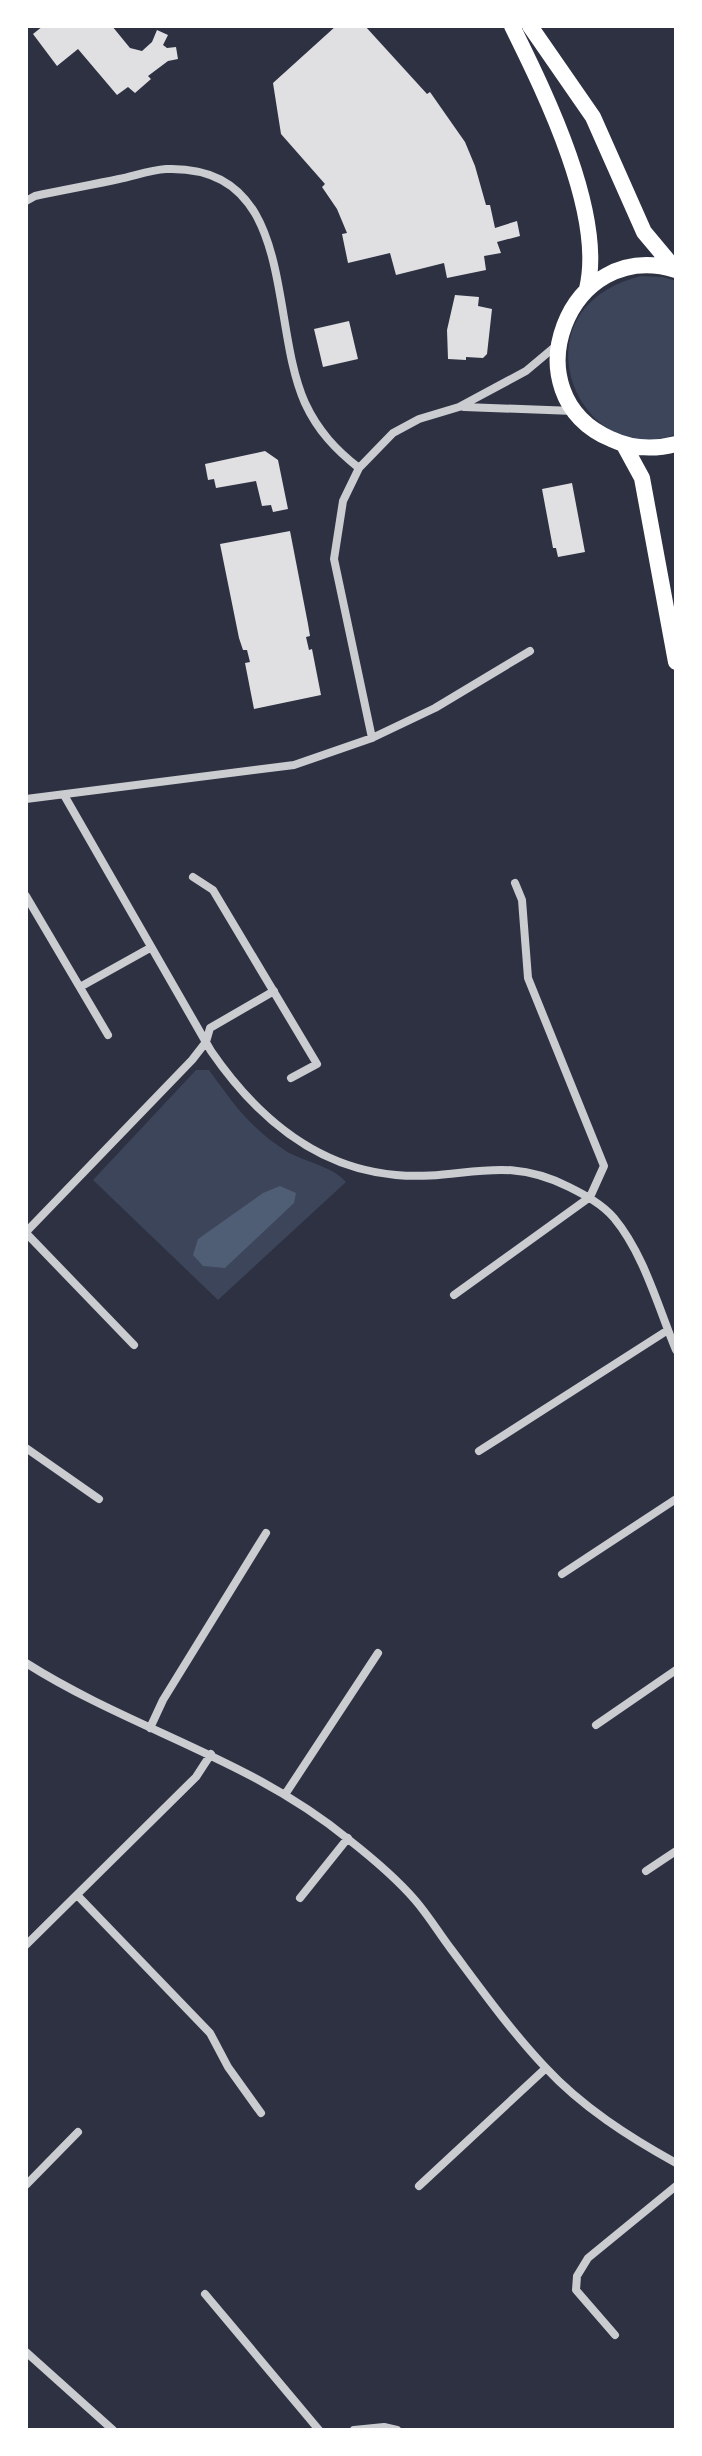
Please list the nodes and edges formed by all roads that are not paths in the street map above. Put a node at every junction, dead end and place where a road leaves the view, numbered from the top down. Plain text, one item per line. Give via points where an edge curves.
1 (512, 26) edge
2 (530, 26) edge
3 (26, 201) edge
4 (676, 270) edge
5 (587, 289) junction
6 (558, 345) junction
7 (459, 407) junction
8 (574, 411) junction
9 (676, 444) edge
10 (624, 445) junction
11 (359, 468) junction
12 (530, 651) dead end
13 (676, 662) edge
14 (372, 738) junction
15 (64, 795) junction
16 (26, 799) edge
17 (193, 877) dead end
18 (515, 883) dead end
19 (26, 896) edge
20 (150, 948) junction
21 (80, 987) junction
22 (274, 991) junction
23 (108, 1035) dead end
24 (206, 1042) junction
25 (291, 1078) dead end
26 (590, 1197) junction
27 (26, 1232) edge
28 (454, 1295) dead end
29 (668, 1330) junction
30 (134, 1345) dead end
31 (676, 1350) edge
32 (26, 1448) edge
33 (479, 1451) dead end
34 (99, 1499) dead end
35 (676, 1499) edge
36 (266, 1533) dead end
37 (562, 1574) dead end
38 (378, 1653) dead end
39 (26, 1663) edge
40 (676, 1670) edge
41 (596, 1725) dead end
42 (150, 1728) junction
43 (211, 1754) junction
44 (286, 1793) junction
45 (348, 1838) junction
46 (676, 1851) edge
47 (646, 1871) dead end
48 (78, 1896) junction
49 (300, 1898) dead end
50 (26, 1945) edge
51 (546, 2068) junction
52 (261, 2113) dead end
53 (78, 2132) dead end
54 (676, 2163) edge
55 (26, 2185) edge
56 (419, 2186) dead end
57 (676, 2186) edge
58 (205, 2294) dead end
59 (615, 2335) dead end
60 (26, 2352) edge
61 (113, 2430) edge
62 (319, 2430) edge
63 (354, 2430) edge
64 (397, 2430) edge

1 - 5 main road via 551,105 574,172 589,240
2 - 4 main road via 593,117 644,232
3 - 11 street via 165,169 199,172 230,183 254,209 266,233 306,405 322,434
4 - 5 main road via 629,268
5 - 6 main road via 570,311
6 - 7 street via 526,371
6 - 8 main road via 561,381
7 - 8 street
7 - 11 street via 393,433
8 - 10 main road via 592,429
9 - 10 main road
10 - 13 main road via 642,478
11 - 14 street via 343,501 334,559
12 - 14 street via 435,708
14 - 15 street via 294,765
15 - 16 street
15 - 20 street
17 - 22 street via 213,890
18 - 26 street via 522,900 528,978 604,1166
19 - 21 street
20 - 21 street
20 - 24 street
21 - 23 street
22 - 24 street via 210,1028
22 - 25 street via 317,1064
24 - 26 street via 251,1103 274,1125 325,1156 365,1170 406,1176 515,1169
24 - 27 street
26 - 28 street
26 - 29 street via 613,1217 634,1250
27 - 30 street
29 - 31 street
29 - 33 street
32 - 34 street
35 - 37 street
36 - 42 street
38 - 44 street
39 - 42 street
40 - 41 street
42 - 43 street
43 - 44 street
43 - 48 street via 196,1777
44 - 45 street
45 - 49 street
45 - 51 street via 415,1900
46 - 47 street
48 - 50 street
48 - 52 street via 210,2033
51 - 54 street via 602,2117
51 - 56 street
53 - 55 street
57 - 59 street via 588,2258 577,2276 576,2290
58 - 62 street
60 - 61 street
63 - 64 street

